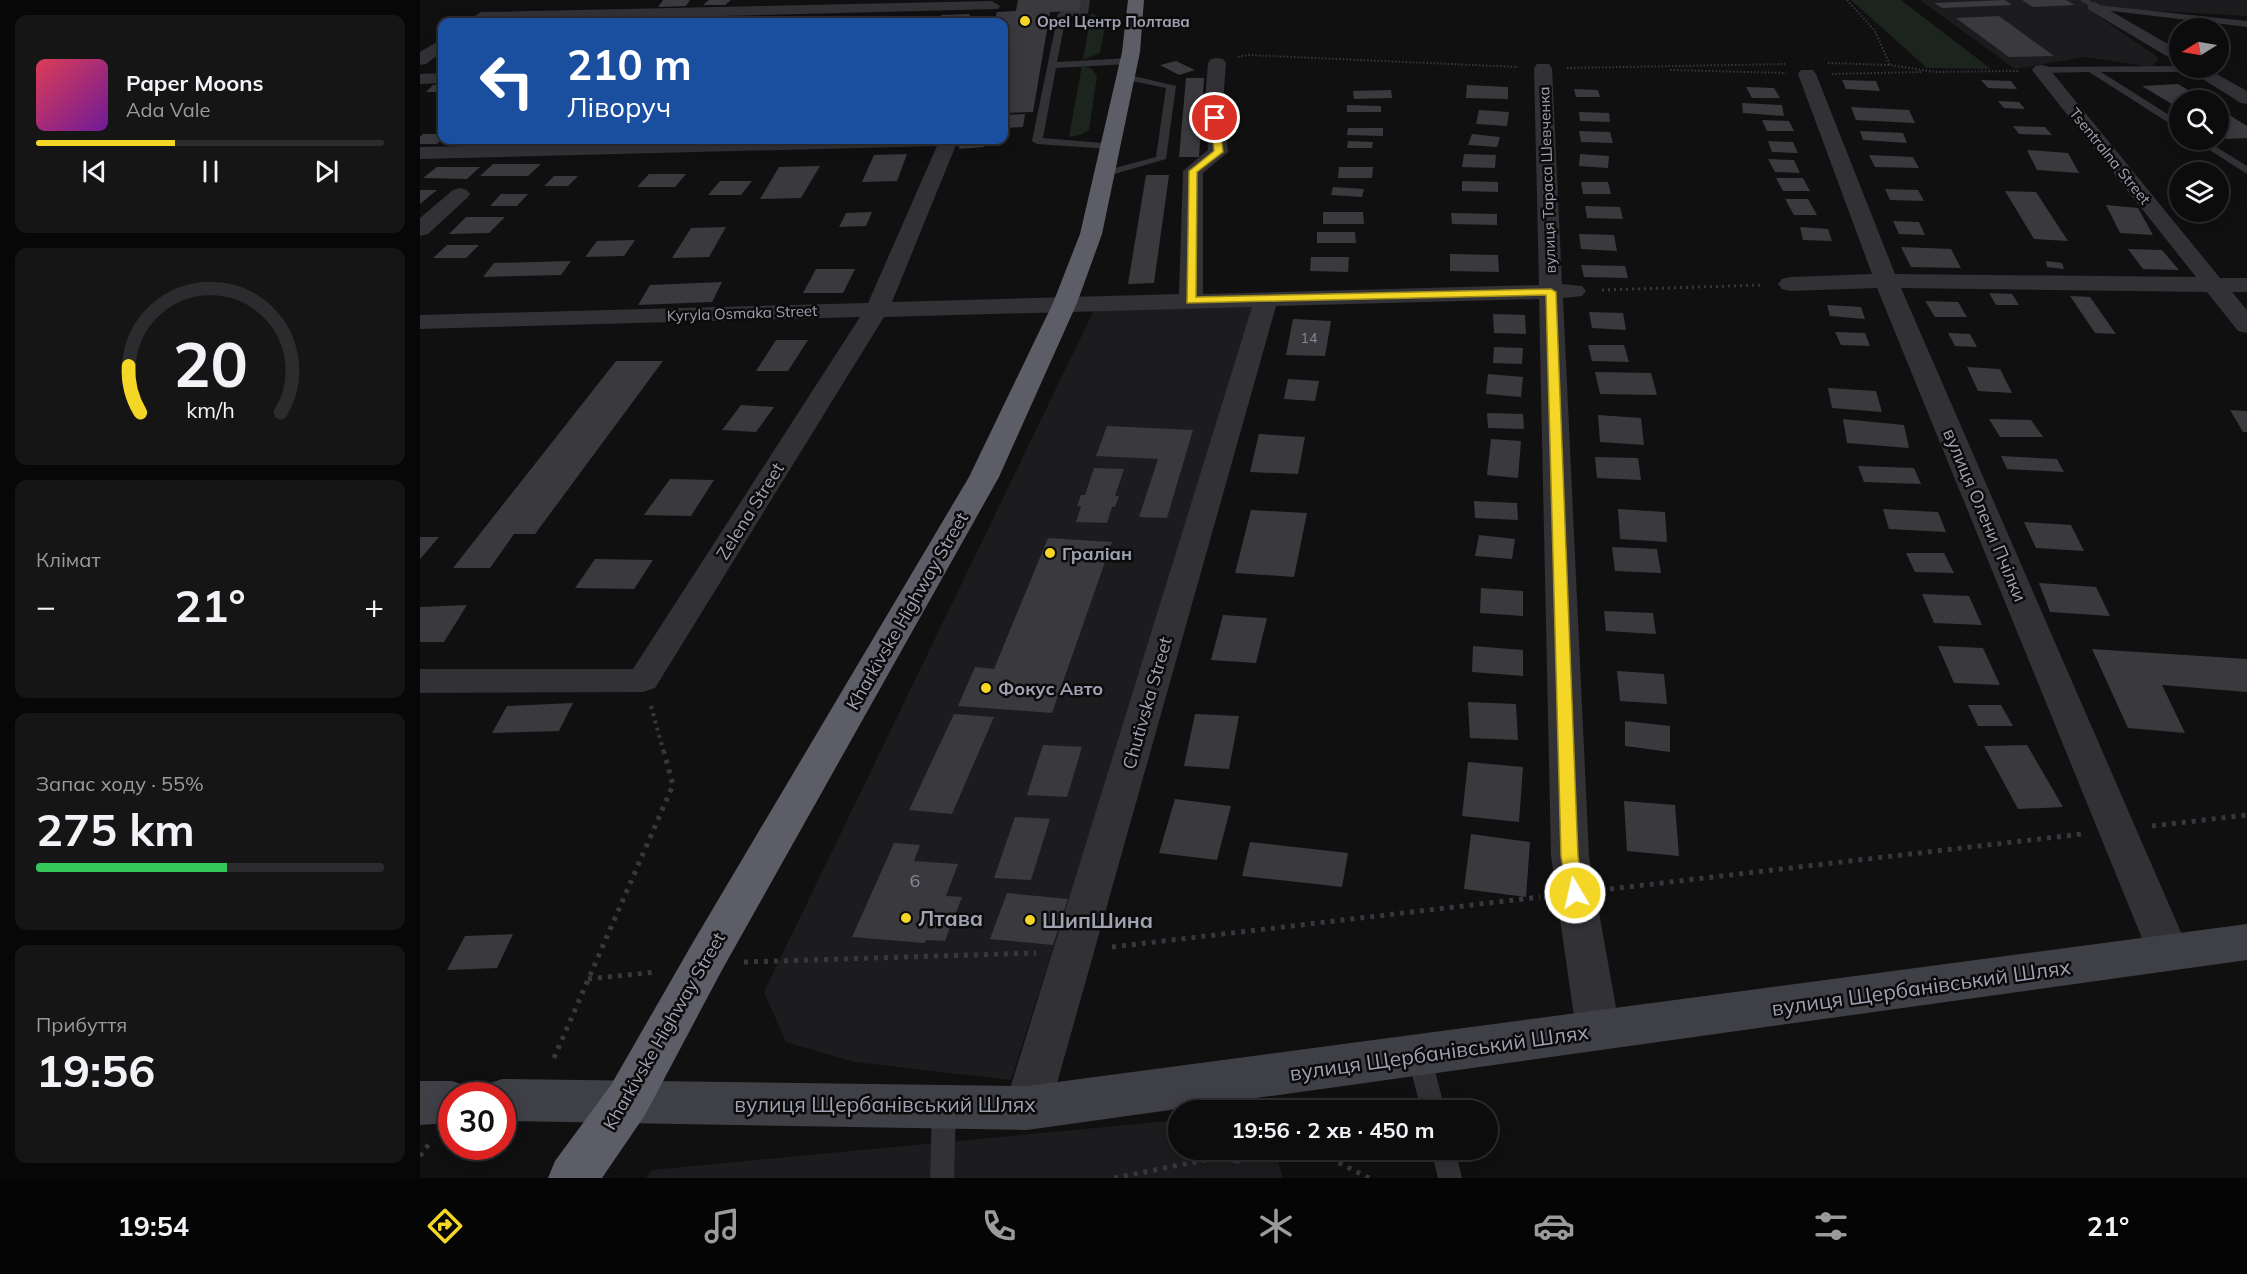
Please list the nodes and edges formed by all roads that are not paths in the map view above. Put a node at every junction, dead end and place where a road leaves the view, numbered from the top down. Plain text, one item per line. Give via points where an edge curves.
1 (506, 0) edge
2 (1086, 0) edge
3 (1136, 0) edge
4 (993, 3) edge
5 (2089, 3) edge
6 (812, 11) edge
7 (481, 18) edge
8 (552, 18) edge
9 (988, 18) edge
10 (2247, 24) edge
11 (438, 47) edge
12 (2169, 52) edge
13 (420, 60) edge
14 (1217, 63) road end
15 (1052, 64) junction
16 (1806, 67) road end
17 (1543, 68) road end
18 (2169, 68) edge
19 (1127, 69) junction
20 (2041, 70) joint
21 (2091, 70) junction
22 (438, 78) edge
23 (2212, 78) edge
24 (420, 79) edge
25 (2247, 99) edge
26 (2169, 120) edge
27 (671, 144) edge
28 (945, 144) edge
29 (1110, 146) junction
30 (2214, 150) edge
31 (420, 153) edge
32 (2247, 171) edge
33 (1104, 174) junction
34 (460, 194) dead end
35 (420, 230) edge
36 (1886, 281) junction
37 (1790, 284) road end
38 (2212, 284) junction
39 (2247, 285) edge
40 (1562, 292) junction
41 (1266, 299) junction
42 (1191, 301) junction
43 (1065, 303) junction
44 (877, 309) junction
45 (420, 322) edge
46 (2247, 326) edge
47 (420, 681) edge
48 (2247, 942) edge
49 (2169, 953) junction
50 (1598, 1030) junction
51 (1419, 1055) junction
52 (1228, 1095) edge
53 (516, 1100) edge
54 (628, 1100) junction
55 (1430, 1100) edge
56 (438, 1102) edge
57 (420, 1103) edge
58 (944, 1106) junction
59 (1027, 1108) junction
60 (1446, 1160) edge
61 (573, 1178) edge
62 (942, 1178) edge
63 (1450, 1178) edge

1 - 7 street
2 - 15 lane via 1084,13 1062,14
3 - 19 highway, Kharkivske Highway Street
4 - 6 street
4 - 9 street
5 - 10 lane
5 - 12 street
6 - 8 street
11 - 13 street
14 - 42 street via 1214,101 1218,152 1193,171
15 - 19 lane
15 - 29 lane via 1037,141
16 - 36 street, вулиця Олени Пчілки
17 - 40 street, вулиця Тараса Шевченка
18 - 21 lane
19 - 29 highway, Kharkivske Highway Street
19 - 33 lane via 1171,86 1161,159
20 - 21 lane
20 - 38 street, Tsentralna Street
21 - 26 lane
22 - 24 street
23 - 25 street
27 - 31 street
28 - 44 street, Zelena Street
29 - 33 highway, Kharkivske Highway Street
30 - 32 lane
33 - 43 highway, Kharkivske Highway Street via 1091,234
34 - 35 street
36 - 37 street
36 - 38 street
36 - 49 street, вулиця Олени Пчілки
38 - 39 street
38 - 46 street, Tsentralna Street
40 - 41 street, Kyryla Osmaka Street
40 - 50 street, вулиця Тараса Шевченка via 1570,856
41 - 42 street, Kyryla Osmaka Street
41 - 59 street, Chutivska Street
42 - 43 street, Kyryla Osmaka Street
43 - 44 street, Kyryla Osmaka Street
43 - 54 highway, Kharkivske Highway Street via 984,477
44 - 45 street, Kyryla Osmaka Street
44 - 47 street, Zelena Street via 643,680
48 - 49 main road, вулиця Щербанівський Шлях
49 - 50 main road, вулиця Щербанівський Шлях
50 - 51 main road, вулиця Щербанівський Шлях
51 - 52 main road, вулиця Щербанівський Шлях
51 - 55 lane
52 - 59 main road, вулиця Щербанівський Шлях
53 - 54 main road, вулиця Щербанівський Шлях
54 - 58 main road, вулиця Щербанівський Шлях
54 - 61 highway, Kharkivske Highway Street
56 - 57 main road
58 - 59 main road, вулиця Щербанівський Шлях
58 - 62 lane
60 - 63 lane

